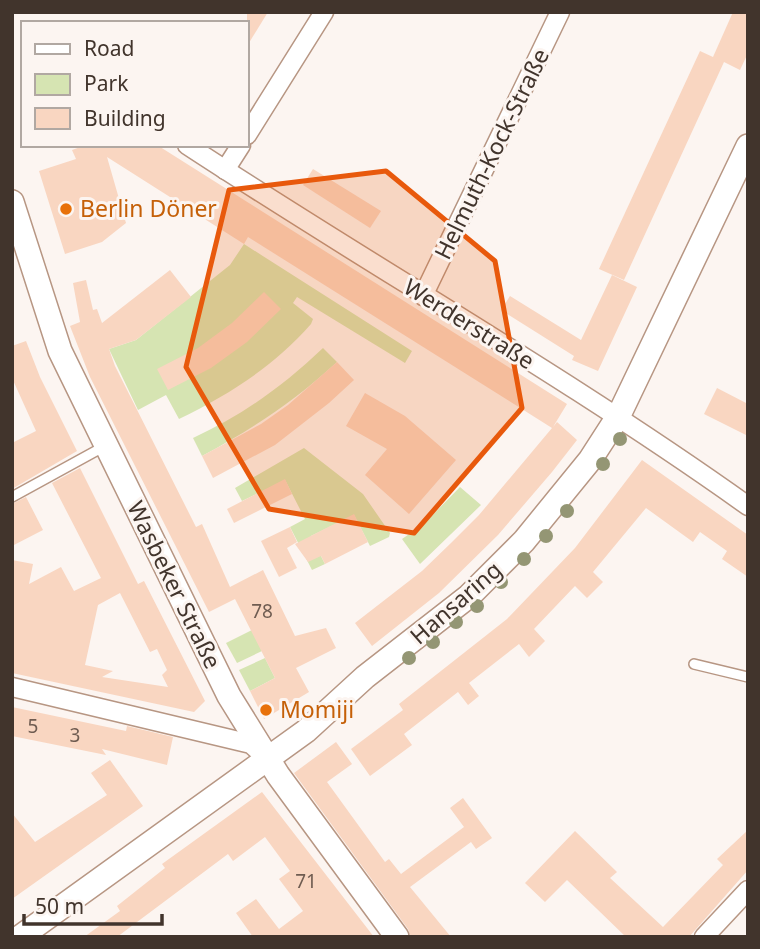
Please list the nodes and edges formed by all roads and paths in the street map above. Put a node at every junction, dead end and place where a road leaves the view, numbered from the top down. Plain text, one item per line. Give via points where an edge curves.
1 (324, 12) edge
2 (561, 12) edge
3 (248, 133) edge
4 (748, 146) edge
5 (190, 147) edge
6 (240, 147) edge
7 (225, 170) junction
8 (12, 202) edge
9 (423, 296) junction
10 (619, 415) junction
11 (105, 446) junction
12 (12, 497) edge
13 (748, 506) edge
14 (694, 664) dead end
15 (748, 677) edge
16 (12, 687) edge
17 (267, 758) junction
18 (748, 890) edge
19 (20, 937) edge
20 (397, 937) edge
21 (704, 937) edge

1 - 3 street
2 - 9 street, Helmuth-Kock-Straße
4 - 10 main road, Hansaring
5 - 7 street, Werderstraße
6 - 7 street
7 - 9 street, Werderstraße
8 - 11 main road, Wasbeker Straße via 60,351
9 - 10 street, Werderstraße
10 - 13 street, Werderstraße
10 - 17 main road, Hansaring via 560,499 508,558 448,614
11 - 12 lane
11 - 17 main road, Wasbeker Straße via 229,696
14 - 15 lane
16 - 17 street via 251,744
17 - 19 main road, Hansaring
17 - 20 main road, Wasbeker Straße
18 - 21 street

